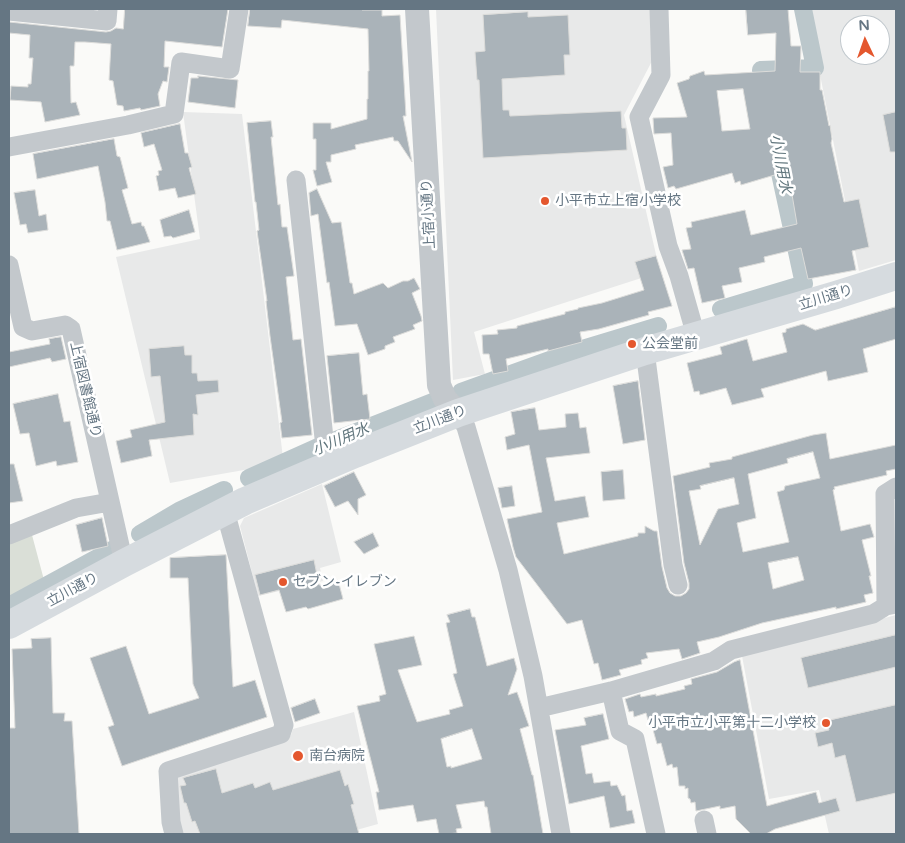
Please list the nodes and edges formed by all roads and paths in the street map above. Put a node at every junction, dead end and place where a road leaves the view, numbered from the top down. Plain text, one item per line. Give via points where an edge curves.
1 (108, 9) edge
2 (239, 9) edge
3 (416, 9) edge
4 (659, 9) edge
5 (9, 11) edge
6 (9, 147) edge
7 (296, 180) dead end
8 (9, 265) edge
9 (896, 276) edge
10 (696, 336) junction
11 (645, 351) junction
12 (458, 412) junction
13 (328, 450) junction
14 (896, 487) edge
15 (110, 502) junction
16 (225, 511) junction
17 (9, 535) edge
18 (124, 563) junction
19 (678, 585) dead end
20 (891, 605) edge
21 (9, 625) edge
22 (611, 691) junction
23 (539, 708) junction
24 (174, 834) edge
25 (561, 834) edge
26 (656, 834) edge

1 - 5 street via 107,20
2 - 6 street via 230,69 181,62 174,114
3 - 12 street, 上宿小通り via 439,385 445,400
4 - 10 street via 661,75 639,117 668,246
7 - 13 street
8 - 15 street, 上宿図書館通り via 23,327 32,331 65,325 71,329
9 - 10 main road, 立川通り
10 - 11 main road, 立川通り
11 - 12 main road, 立川通り
11 - 19 street
12 - 13 main road, 立川通り
12 - 23 street via 466,427 508,570
13 - 16 main road, 立川通り
14 - 20 street via 885,494
15 - 17 street via 76,508
15 - 18 street, 上宿図書館通り
16 - 18 main road, 立川通り
16 - 24 street via 284,726 282,734 168,771
18 - 21 main road, 立川通り
20 - 22 street via 873,614 732,650 714,661
22 - 23 street
22 - 26 street via 620,731 635,739
23 - 25 street

